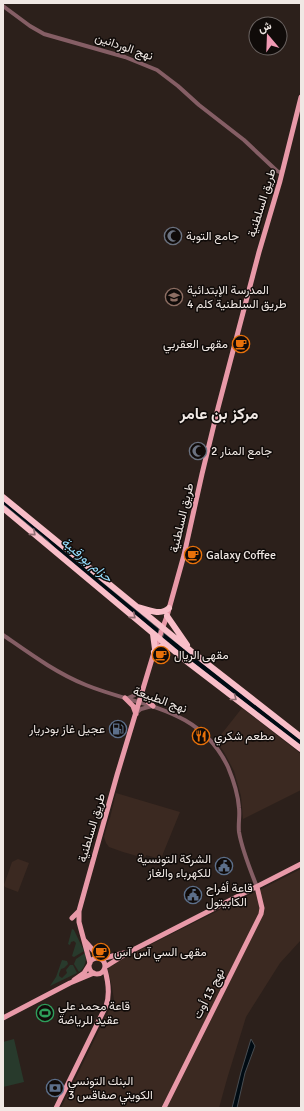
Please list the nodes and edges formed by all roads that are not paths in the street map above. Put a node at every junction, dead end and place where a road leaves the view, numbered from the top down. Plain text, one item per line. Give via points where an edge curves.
1 (3, 6) edge
2 (301, 97) edge
3 (282, 173) junction
4 (3, 497) edge
5 (3, 508) edge
6 (136, 607) junction
7 (169, 608) junction
8 (167, 616) junction
9 (163, 628) junction
10 (153, 634) junction
11 (3, 635) edge
12 (159, 639) junction
13 (167, 645) junction
14 (189, 650) junction
15 (154, 651) junction
16 (142, 692) junction
17 (126, 698) junction
18 (139, 702) junction
19 (153, 706) junction
20 (136, 713) junction
21 (301, 737) edge
22 (301, 749) edge
23 (301, 864) edge
24 (257, 887) junction
25 (79, 911) junction
26 (72, 918) dead end
27 (84, 940) junction
28 (129, 952) junction
29 (100, 959) junction
30 (90, 964) junction
31 (105, 968) junction
32 (96, 974) junction
33 (70, 983) junction
34 (107, 988) junction
35 (3, 1018) edge
36 (56, 1108) edge
37 (164, 1108) edge

1 - 3 street, نهج الوردانين via 44,34 125,56 157,70
2 - 3 main road, طريق السلطنية
3 - 7 main road, طريق السلطنية via 257,259
4 - 6 highway
5 -> 10 highway
6 - 7 highway via 160,613
6 - 9 highway
7 - 8 main road, طريق السلطنية
8 - 9 main road, طريق السلطنية
8 - 14 highway
9 - 12 main road, طريق السلطنية
9 - 14 highway
10 - 12 highway
10 - 15 highway
11 - 17 street, نهج الطبيعة via 84,685
12 - 13 highway
12 - 15 main road, طريق السلطنية
13 - 15 highway
13 -> 22 highway
14 - 21 highway
15 - 16 main road, طريق السلطنية
16 - 17 street
16 - 18 main road, طريق السلطنية
16 - 19 main road
17 - 18 street, نهج الطبيعة
17 - 20 main road
18 - 19 street, نهج الطبيعة
18 - 20 main road, طريق السلطنية
19 - 20 street
19 - 24 street, نهج الطبيعة via 179,716 198,728 214,744 224,760 238,798 240,838
20 - 25 main road, طريق السلطنية
23 - 24 main road
24 - 28 main road
24 - 37 main road, نهج 13 أوت via 261,914
25 - 26 main road
25 - 27 main road, طريق السلطنية via 79,927
27 - 29 main road, طريق السلطنية
27 - 30 main road, طريق السلطنية
28 - 29 main road
28 - 31 main road
29 - 30 main road via 95,958
29 - 31 main road via 105,962
30 - 32 main road via 90,970
30 - 33 main road via 84,973
31 - 32 main road via 102,973
31 - 34 main road
32 - 33 main road
32 - 34 main road via 105,981
33 - 35 main road
34 - 36 main road via 106,1006

